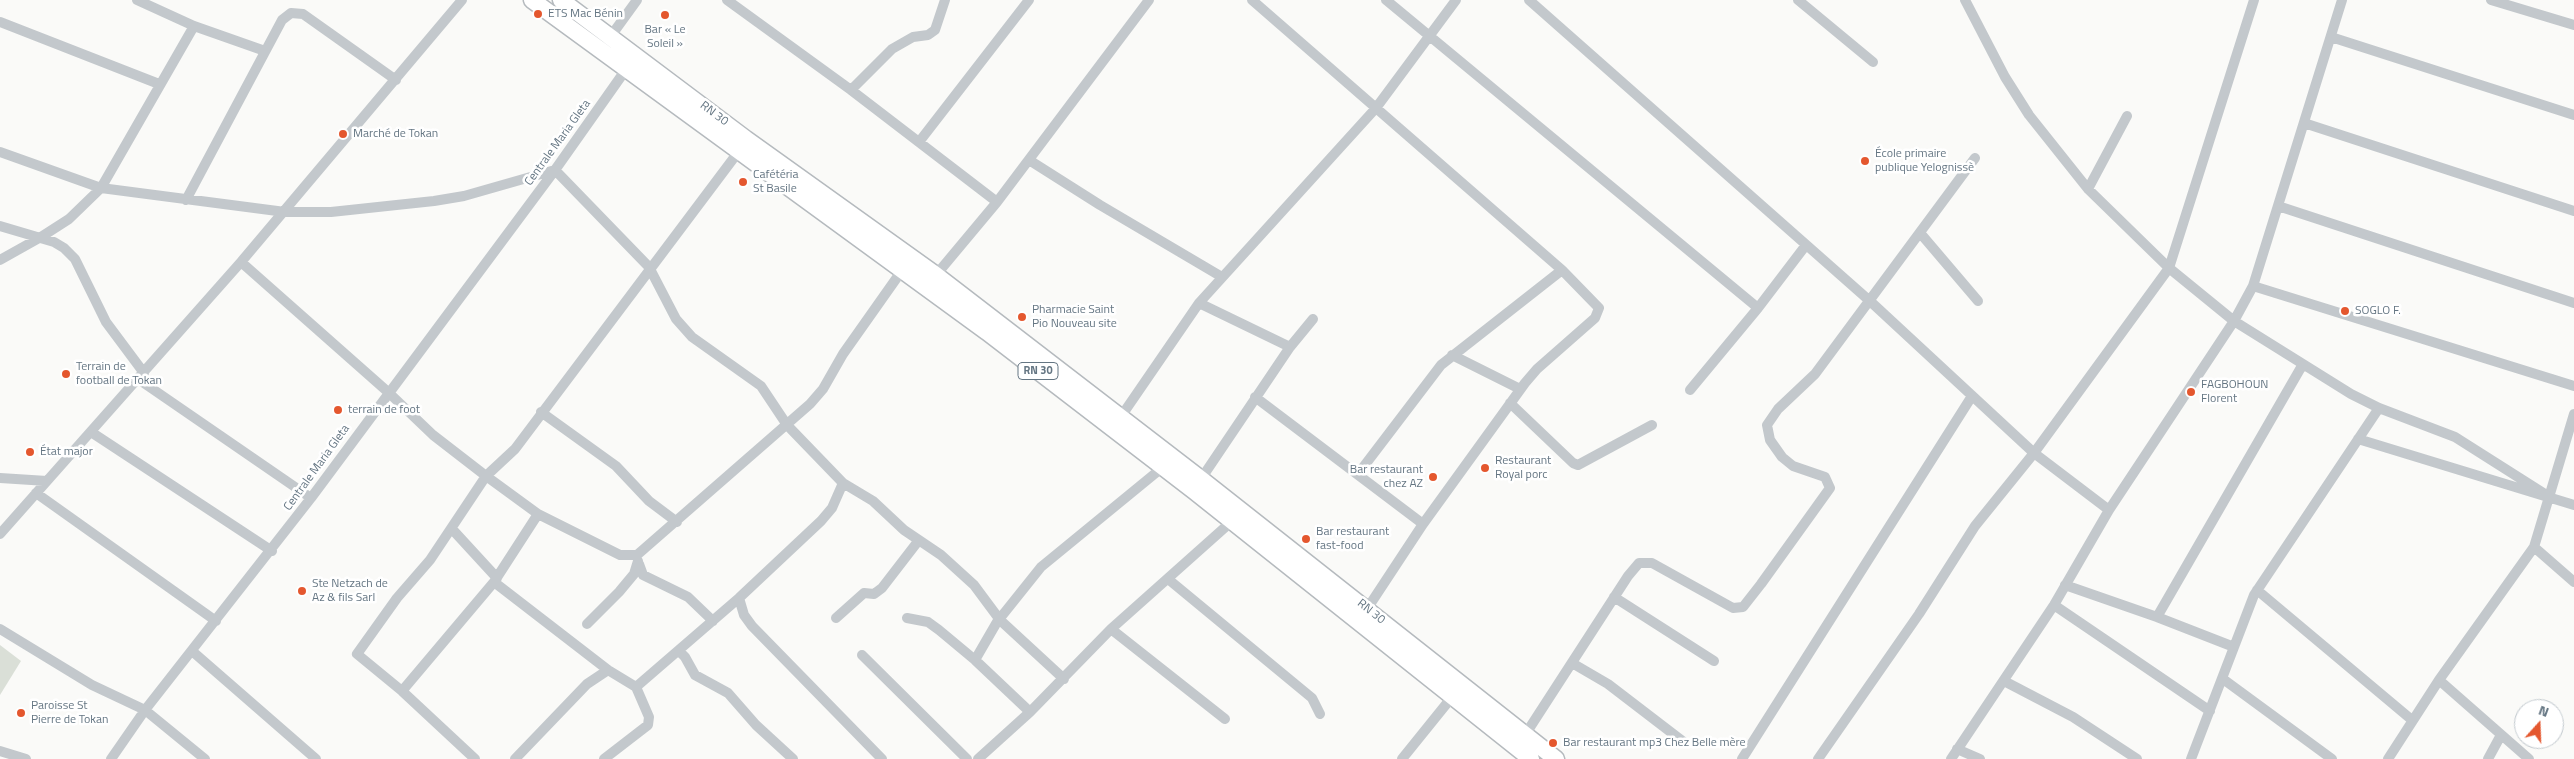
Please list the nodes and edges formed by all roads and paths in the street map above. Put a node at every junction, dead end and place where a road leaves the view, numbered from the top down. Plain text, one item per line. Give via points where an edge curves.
1 (137, 0) edge
2 (462, 0) edge
3 (532, 0) edge
4 (561, 0) edge
5 (637, 0) edge
6 (727, 0) edge
7 (945, 0) edge
8 (1029, 0) edge
9 (1150, 0) edge
10 (1252, 0) edge
11 (1386, 0) edge
12 (1456, 0) edge
13 (1529, 0) edge
14 (1798, 0) edge
15 (1965, 0) edge
16 (2254, 0) edge
17 (2342, 0) edge
18 (2491, 0) edge
19 (0, 22) edge
20 (194, 26) junction
21 (2574, 26) edge
22 (1429, 36) junction
23 (2331, 37) junction
24 (606, 42) junction
25 (265, 51) junction
26 (1873, 62) dead end
27 (627, 68) junction
28 (396, 80) junction
29 (159, 84) junction
30 (851, 90) junction
31 (1376, 108) junction
32 (2574, 115) edge
33 (2127, 116) dead end
34 (2304, 123) junction
35 (919, 142) junction
36 (739, 151) junction
37 (0, 152) edge
38 (1976, 158) dead end
39 (1029, 160) junction
40 (555, 170) junction
41 (101, 188) junction
42 (2088, 188) junction
43 (186, 200) junction
44 (996, 202) junction
45 (2278, 206) junction
46 (2574, 211) edge
47 (285, 212) junction
48 (0, 226) edge
49 (1921, 234) junction
50 (42, 238) junction
51 (1806, 245) junction
52 (0, 260) edge
53 (241, 262) junction
54 (649, 267) junction
55 (2169, 268) junction
56 (902, 269) junction
57 (1562, 270) junction
58 (936, 275) junction
59 (1222, 277) junction
60 (2253, 286) junction
61 (1978, 301) dead end
62 (1871, 302) junction
63 (1199, 303) junction
64 (2574, 303) edge
65 (1758, 308) junction
66 (1313, 318) dead end
67 (2234, 321) junction
68 (1290, 347) junction
69 (1452, 355) junction
70 (2303, 364) junction
71 (141, 376) junction
72 (2574, 386) edge
73 (1520, 390) junction
74 (1690, 390) dead end
75 (388, 392) junction
76 (1972, 396) junction
77 (1255, 397) junction
78 (1510, 403) junction
79 (2379, 408) junction
80 (541, 412) junction
81 (2574, 414) edge
82 (1120, 418) junction
83 (787, 425) junction
84 (1652, 425) dead end
85 (91, 432) junction
86 (2358, 438) junction
87 (2034, 453) junction
88 (1163, 468) junction
89 (1358, 474) junction
90 (486, 476) junction
91 (0, 478) edge
92 (1201, 479) junction
93 (47, 481) junction
94 (843, 483) junction
95 (36, 493) junction
96 (2548, 496) junction
97 (311, 498) junction
98 (2574, 505) edge
99 (2109, 510) junction
100 (538, 514) junction
101 (677, 522) junction
102 (1231, 522) junction
103 (1424, 524) junction
104 (452, 529) junction
105 (0, 534) edge
106 (919, 540) junction
107 (2534, 547) junction
108 (272, 551) junction
109 (638, 560) junction
110 (1168, 579) junction
111 (496, 580) junction
112 (2574, 582) edge
113 (2065, 585) junction
114 (2257, 590) junction
115 (1614, 597) junction
116 (739, 598) junction
117 (2054, 605) junction
118 (1367, 609) junction
119 (2157, 617) junction
120 (836, 618) dead end
121 (907, 618) dead end
122 (1000, 620) junction
123 (216, 621) junction
124 (713, 621) junction
125 (587, 624) dead end
126 (0, 629) edge
127 (1112, 629) junction
128 (2234, 648) junction
129 (192, 651) junction
130 (679, 651) junction
131 (862, 655) dead end
132 (975, 660) junction
133 (1714, 661) dead end
134 (1572, 663) junction
135 (608, 670) junction
136 (2223, 678) junction
137 (1064, 679) junction
138 (2439, 680) junction
139 (2004, 681) junction
140 (636, 687) junction
141 (402, 691) junction
142 (1452, 697) junction
143 (145, 710) junction
144 (2210, 711) junction
145 (1030, 712) junction
146 (1320, 714) dead end
147 (1225, 719) dead end
148 (2412, 720) junction
149 (2502, 735) junction
150 (1685, 743) dead end
151 (1958, 749) junction
152 (0, 751) edge
153 (1521, 751) edge
154 (606, 758) edge
155 (26, 759) edge
156 (111, 759) edge
157 (204, 759) edge
158 (316, 759) edge
159 (475, 759) edge
160 (515, 759) edge
161 (793, 759) edge
162 (882, 759) edge
163 (967, 759) edge
164 (978, 759) edge
165 (1402, 759) edge
166 (1556, 759) edge
167 (1742, 759) edge
168 (1818, 759) edge
169 (1951, 759) edge
170 (1980, 759) edge
171 (2137, 759) edge
172 (2191, 759) edge
173 (2332, 759) edge
174 (2388, 759) edge
175 (2488, 759) edge
176 (2528, 759) edge

1 - 20 street
2 - 28 street
3 - 24 main road, RN 30
4 - 24 main road, RN 30 / RN 30
5 - 24 street
6 - 30 street
7 - 30 street via 935,30 892,49
8 - 35 street
9 - 39 street
10 - 31 street
11 - 22 street
12 - 22 street
13 - 51 street
14 - 26 street
15 - 42 street via 2028,115
16 - 55 street
17 - 23 street
18 - 21 street
19 - 29 street
20 - 25 street
20 - 29 street
22 - 31 street
22 - 65 street
23 - 32 street
23 - 34 street
24 - 27 main road, RN 30
24 - 58 main road, RN 30 / RN 30
25 - 28 street via 282,20 291,12 303,14
25 - 43 street
27 - 36 main road, RN 30
27 - 40 street, Centrale Maria Gleta
28 - 47 street
29 - 41 street
30 - 35 street
31 - 57 street
31 - 59 street
33 - 42 street
34 - 45 street
34 - 46 street
35 - 44 street
36 - 54 street
36 - 56 main road, RN 30
37 - 41 street
38 - 49 street
39 - 44 street
39 - 59 street
40 - 47 street via 464,196 434,201 331,212
40 - 54 street
40 - 75 street, Centrale Maria Gleta
41 - 43 street
41 - 50 street via 69,219
42 - 55 street
43 - 47 street
44 - 58 street
45 - 60 street
45 - 64 street
47 - 53 street
48 - 50 street
49 - 61 street
49 - 62 street
50 - 52 street
50 - 71 street via 64,248 75,259 106,322
51 - 62 street
51 - 65 street
53 - 71 street
53 - 75 street
54 - 80 street
54 - 83 street via 676,319 709,351 761,386
55 - 67 street
55 - 87 street
56 - 83 street via 823,390
56 - 88 main road, RN 30
57 - 69 street
57 - 73 street via 1599,311 1537,369
58 - 82 main road, RN 30 / RN 30
59 - 63 street
60 - 67 street
60 - 72 street
62 - 76 street
62 - 115 street via 1856,317 1816,374 1778,409 1767,425 1770,440 1782,457 1793,466 1825,477 1830,488 1743,607 1733,608 1652,563 1639,563
63 - 68 street
63 - 82 street
65 - 74 street
66 - 68 street
67 - 70 street
67 - 99 street
68 - 77 street
69 - 73 street
69 - 89 street
70 - 79 street
70 - 119 street
71 - 85 street
71 - 97 street
73 - 78 street
75 - 90 street via 433,435
75 - 97 street, Centrale Maria Gleta
76 - 87 street
76 - 167 street
77 - 89 street
77 - 92 street
78 - 84 street via 1573,464 1578,465
78 - 103 street
79 - 86 street
79 - 96 street via 2455,437
80 - 90 street via 515,449
80 - 101 street via 616,466 649,501
81 - 96 street
82 - 92 main road, RN 30 / RN 30
83 - 94 street
83 - 101 street
85 - 93 street
85 - 108 street
86 - 96 street
86 - 114 street
87 - 99 street
87 - 168 street via 1975,526 1919,614
88 - 102 main road, RN 30
88 - 122 street via 1040,567
89 - 103 street
90 - 100 street
90 - 104 street
91 - 93 street
92 - 118 main road, RN 30 / RN 30
93 - 95 street
94 - 106 street via 873,501
94 - 116 street via 822,521
95 - 105 street
95 - 123 street
96 - 98 street
96 - 107 street
97 - 108 street, Centrale Maria Gleta
99 - 113 street
100 - 109 street via 620,555
100 - 111 street
101 - 109 street
102 - 110 street
102 - 142 main road, RN 30
103 - 118 street
104 - 111 street
104 - 141 street via 357,654
106 - 120 street via 882,588 874,594 864,593
106 - 122 street via 974,585
107 - 112 street
107 - 138 street
108 - 123 street, Centrale Maria Gleta
109 - 124 street via 642,575 688,597
109 - 125 street via 634,574
110 - 127 street
110 - 146 street via 1312,698
111 - 135 street
111 - 141 street
113 - 117 street
113 - 119 street
114 - 128 street
114 - 148 street
115 - 133 street
115 - 134 street
116 - 124 street
116 - 162 street via 744,615 752,626
117 - 139 street
117 - 144 street
118 - 153 main road, RN 30 / RN 30
119 - 128 street
121 - 132 street via 928,622
122 - 132 street
122 - 137 street
123 - 129 street, Centrale Maria Gleta
124 - 130 street
126 - 143 street via 92,685
127 - 137 street
127 - 147 street
128 - 136 street
129 - 143 street, Centrale Maria Gleta
129 - 158 street
130 - 140 street
130 - 161 street via 695,675 728,693 756,725
131 - 163 street
132 - 145 street
134 - 150 street via 1608,684
134 - 153 street
135 - 140 street
135 - 160 street via 587,684
136 - 144 street
136 - 173 street
137 - 145 street
138 - 148 street
138 - 149 street
139 - 151 street
139 - 171 street via 2073,717
140 - 154 street via 649,716 648,725
141 - 159 street
142 - 153 main road, RN 30
142 - 165 street
143 - 156 street, Centrale Maria Gleta
143 - 157 street
144 - 172 street
145 - 164 street
148 - 174 street
149 - 175 street
149 - 176 street
151 - 169 street
151 - 170 street
152 - 155 street
153 - 166 main road, RN 30 / RN 30

